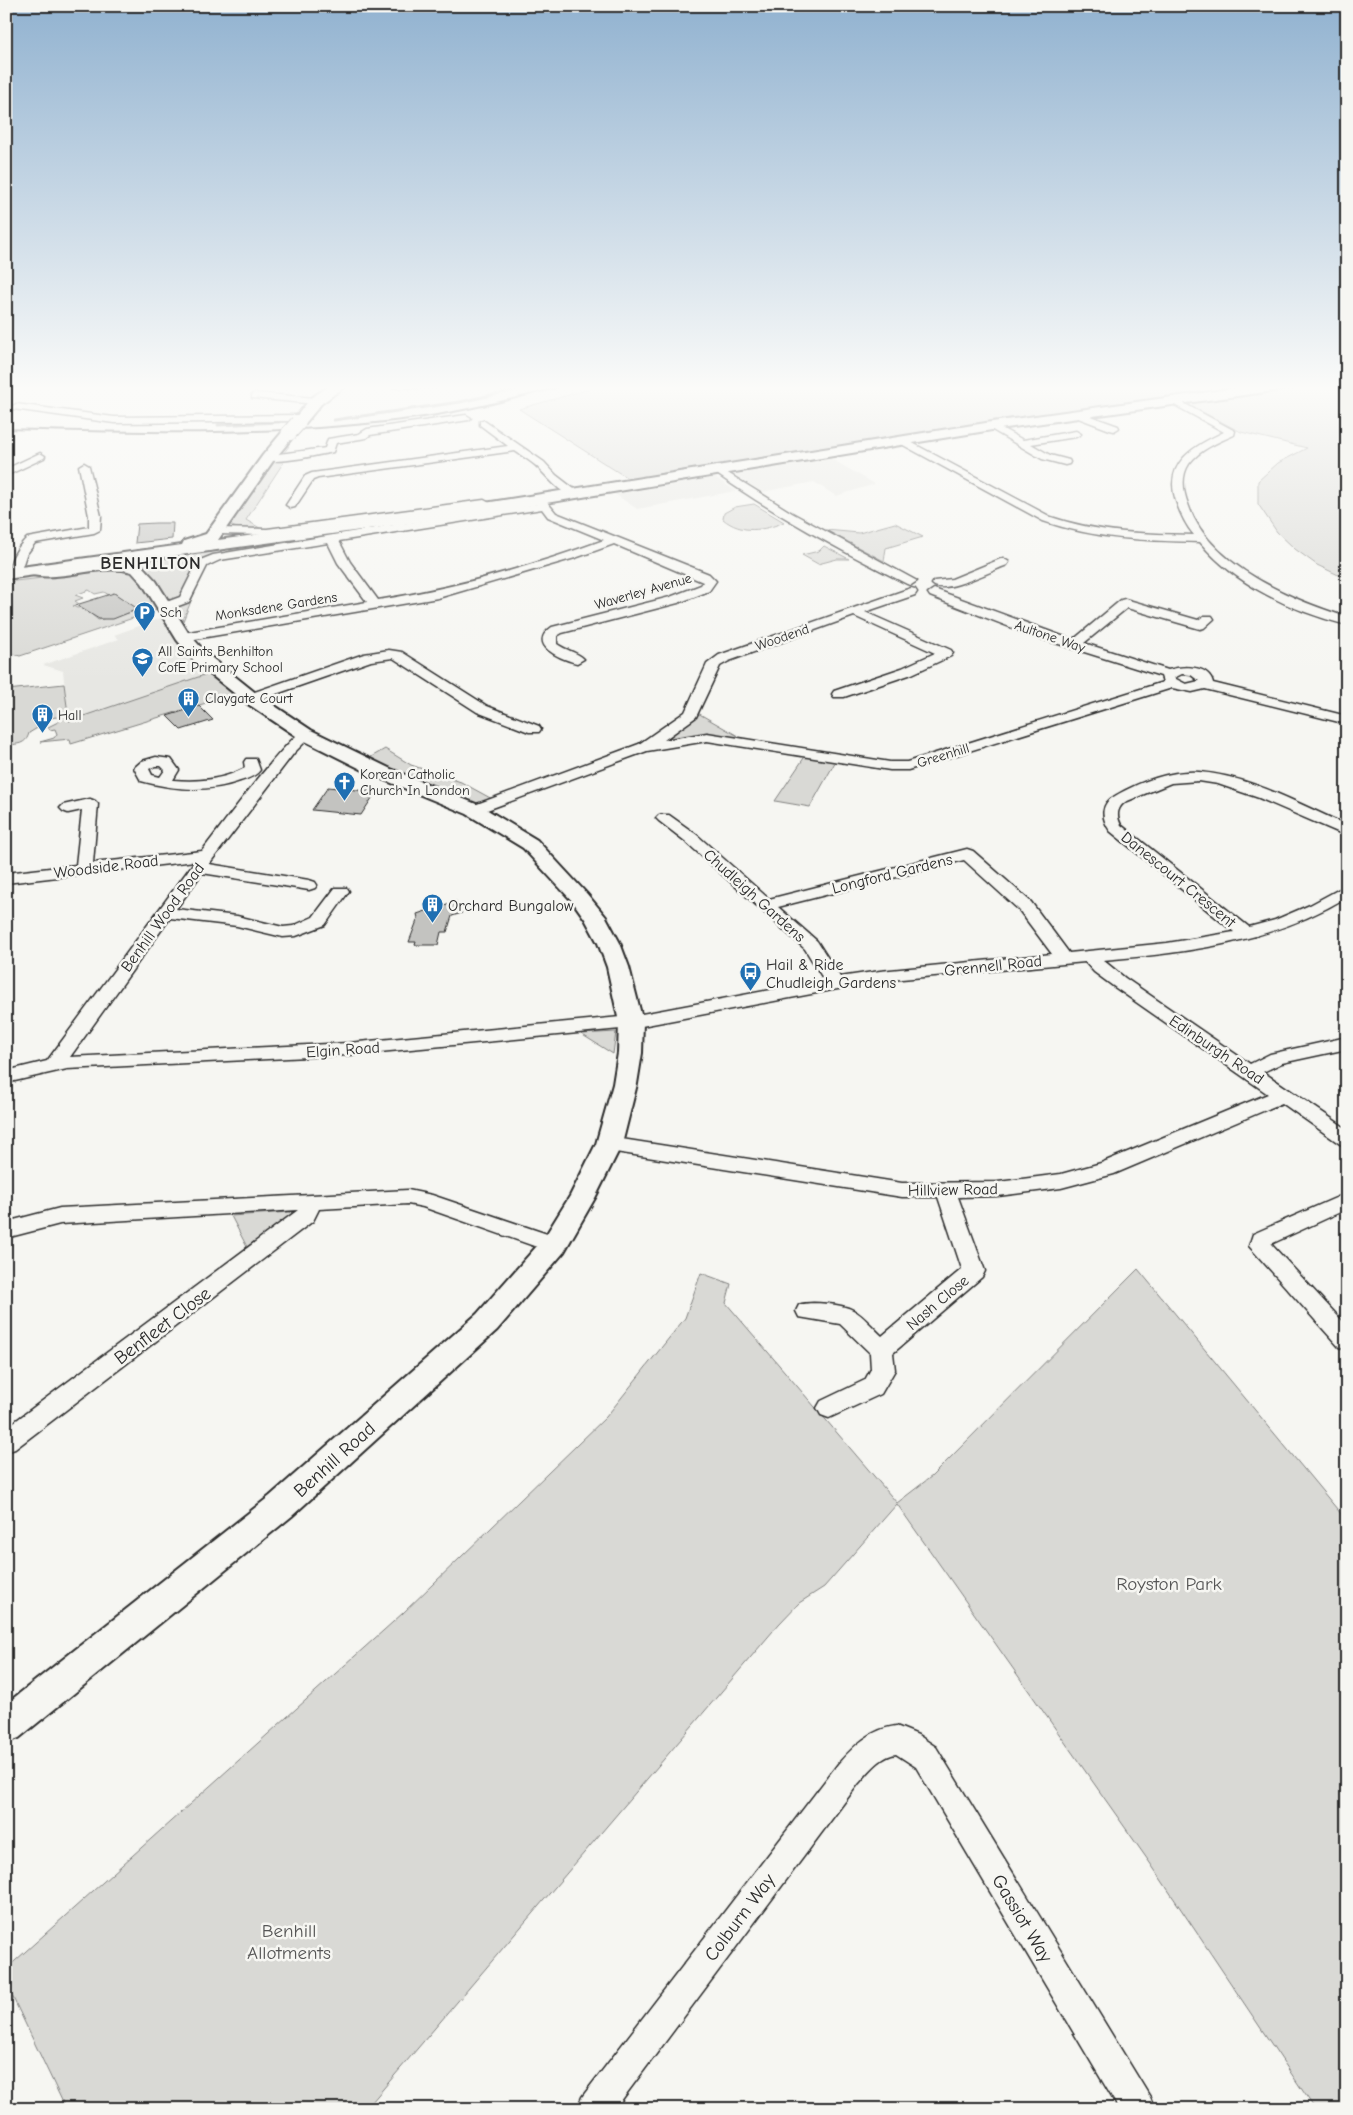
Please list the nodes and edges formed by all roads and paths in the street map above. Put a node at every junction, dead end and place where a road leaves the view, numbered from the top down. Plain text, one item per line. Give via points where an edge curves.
1 (88, 484) edge
2 (250, 484) edge
3 (306, 484) edge
4 (561, 484) edge
5 (636, 484) edge
6 (736, 484) edge
7 (982, 484) edge
8 (1178, 484) edge
9 (574, 494) junction
10 (296, 502) dead end
11 (541, 503) junction
12 (491, 507) junction
13 (217, 530) junction
14 (332, 538) junction
15 (1202, 539) junction
16 (614, 540) junction
17 (1003, 562) dead end
18 (18, 573) edge
19 (924, 585) junction
20 (438, 594) joint
21 (375, 605) junction
22 (165, 607) junction
23 (854, 612) junction
24 (1208, 619) dead end
25 (1347, 621) edge
26 (183, 637) junction
27 (1074, 645) junction
28 (577, 659) dead end
29 (1170, 679) junction
30 (1204, 685) joint
31 (839, 694) dead end
32 (251, 698) junction
33 (685, 719) junction
34 (1347, 720) edge
35 (534, 729) dead end
36 (305, 734) junction
37 (707, 736) junction
38 (644, 747) junction
39 (252, 766) joint
40 (272, 772) junction
41 (164, 782) dead end
42 (68, 808) dead end
43 (474, 810) junction
44 (664, 818) dead end
45 (1347, 831) edge
46 (202, 861) junction
47 (84, 869) junction
48 (6, 878) edge
49 (309, 885) dead end
50 (1347, 890) edge
51 (341, 891) dead end
52 (765, 906) junction
53 (164, 912) junction
54 (1247, 934) junction
55 (1090, 956) junction
56 (1064, 958) junction
57 (835, 983) junction
58 (631, 1022) junction
59 (1347, 1043) edge
60 (55, 1064) junction
61 (1249, 1072) junction
62 (6, 1077) edge
63 (1284, 1095) junction
64 (1347, 1139) edge
65 (608, 1144) junction
66 (946, 1191) junction
67 (1347, 1200) edge
68 (311, 1203) junction
69 (6, 1230) edge
70 (554, 1245) junction
71 (808, 1311) dead end
72 (1347, 1342) edge
73 (881, 1350) junction
74 (829, 1408) dead end
75 (6, 1442) edge
76 (6, 1726) edge
77 (896, 1740) joint
78 (594, 2109) edge
79 (1138, 2109) edge

1 - 18 street via 95,516 94,530 31,540 16,565
2 - 13 main road
3 - 10 street
4 - 9 street
5 - 9 main road
6 - 19 street, Aultone Way via 795,520
7 - 15 street via 1068,527 1105,535
8 - 15 street via 1179,497 1187,518
9 - 11 main road
11 - 12 main road
11 - 14 street
11 - 16 street, Waverley Avenue via 552,515
12 - 13 street via 484,503 464,505 268,532
12 - 18 main road
13 - 18 main road via 209,539 195,543 55,563
14 - 21 street, Monksdene Gardens via 344,563
14 - 22 street via 217,556 202,564 185,599
15 - 25 street via 1232,566 1281,596 1316,612
16 - 20 street via 571,556
16 - 28 street, Waverley Avenue via 705,577 710,581 709,585 674,600 551,634 551,646
17 - 19 street via 954,582
18 - 22 street, Benhill Road via 50,574 132,567 144,576
19 - 23 street, Woodend
19 - 27 street, Aultone Way
20 - 21 street, Monksdene Gardens
21 - 26 street, Monksdene Gardens
22 - 26 street, Benhill Road
23 - 31 street via 946,652 907,671
23 - 33 street, Woodend via 718,660 694,709
24 - 27 street via 1200,625 1125,603
26 - 32 street, Benhill Road via 201,658
27 - 29 street, Aultone Way
29 - 30 street, Aultone Way via 1176,671 1195,672 1206,680
29 - 37 street, Greenhill via 908,766 890,766
30 - 34 street, Aultone Way
32 - 35 street via 369,657 389,654 405,660 482,709
32 - 36 street, Benhill Road
33 - 37 street
33 - 38 street, Woodend
36 - 40 street, Benhill Wood Road
36 - 43 street, Benhill Road via 384,773
37 - 38 street, Woodend
38 - 43 street, Woodend
39 - 40 street
39 - 41 street via 243,776 203,784
40 - 46 street, Benhill Wood Road
42 - 47 street via 90,804
43 - 58 street, Benhill Road via 530,844 564,878 595,917 618,967
44 - 52 street, Chudleigh Gardens via 691,838
45 - 54 street, Danescourt Crescent via 1233,783 1205,777 1181,776 1116,802 1109,813 1115,828
46 - 47 street, Woodside Road via 190,856
46 - 49 street, Woodside Road via 273,873
46 - 53 street, Benhill Wood Road
47 - 48 street, Woodside Road
50 - 54 street, Grennell Road via 1287,921
51 - 53 street via 319,920 296,931 283,932 237,921
52 - 56 street, Longford Gardens via 967,854 1025,906
52 - 57 street, Chudleigh Gardens via 811,945
53 - 60 street, Benhill Wood Road
54 - 55 street, Grennell Road
55 - 56 street, Grennell Road
55 - 61 street, Edinburgh Road via 1100,968
56 - 57 street, Grennell Road
57 - 58 street, Grennell Road
58 - 60 street, Elgin Road via 348,1049
58 - 65 street, Benhill Road via 625,1084
59 - 61 street via 1277,1058
60 - 62 street
61 - 63 street, Edinburgh Road
63 - 64 street, Edinburgh Road
63 - 66 street, Hillview Road via 1106,1170 1012,1188
65 - 66 street, Hillview Road via 860,1185
65 - 70 street, Benhill Road via 582,1198
66 - 73 street, Nash Close via 974,1271
67 - 72 street via 1261,1240 1260,1246
68 - 69 street via 60,1216
68 - 70 street via 408,1197
68 - 75 street, Benfleet Close via 306,1216
70 - 76 street, Benhill Road via 487,1322 281,1506
71 - 73 street via 846,1316
73 - 74 street via 883,1370 873,1387
77 - 78 street, Colburn Way via 883,1742 866,1755 826,1802
77 - 79 street, Gassiot Way via 912,1746 926,1757

